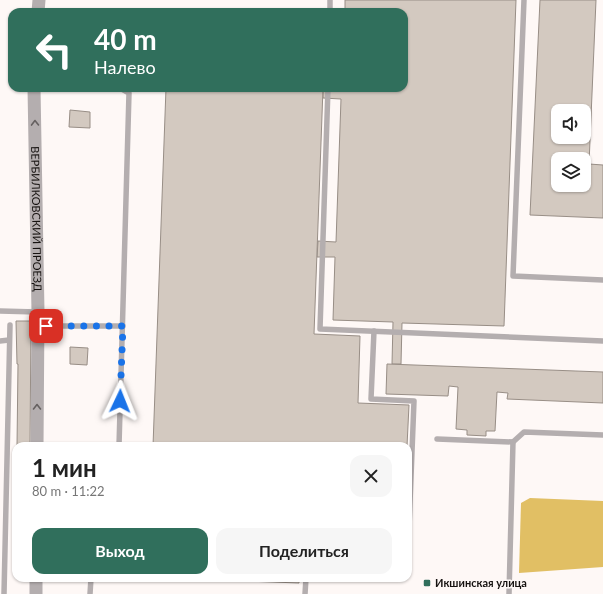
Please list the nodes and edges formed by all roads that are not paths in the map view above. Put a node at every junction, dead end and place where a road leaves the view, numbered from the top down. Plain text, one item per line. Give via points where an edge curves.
1 (524, 0) edge
2 (34, 92) edge
3 (127, 92) edge
4 (328, 92) edge
5 (603, 280) edge
6 (0, 311) edge
7 (38, 312) junction
8 (10, 325) dead end
9 (38, 326) junction
10 (123, 326) junction
11 (374, 331) junction
12 (0, 340) edge
13 (10, 340) junction
14 (603, 341) edge
15 (603, 435) edge
16 (437, 439) dead end
17 (37, 442) edge
18 (119, 442) edge
19 (513, 442) junction
20 (412, 443) edge
21 (3, 532) edge
22 (36, 582) edge
23 (91, 582) edge
24 (306, 582) edge
25 (4, 594) edge
26 (36, 594) edge
27 (90, 594) edge
28 (305, 594) edge
29 (508, 594) edge

1 - 5 lane via 513,276
7 -> 2 street, ВЕРБИЛКОВСКИЙ ПРОЕЗД
3 - 10 lane
4 - 11 lane via 320,329
6 - 7 lane
7 - 9 street, ВЕРБИЛКОВСКИЙ ПРОЕЗД
8 - 13 lane
9 - 10 lane
17 -> 9 street, ВЕРБИЛКОВСКИЙ ПРОЕЗД
10 - 18 lane
11 - 14 lane
11 - 20 lane via 371,399 414,401
12 - 13 lane
13 - 21 lane
15 - 19 lane via 524,432
16 - 19 lane
19 - 29 lane
21 - 25 lane
22 - 26 street
23 - 27 lane
24 - 28 lane

